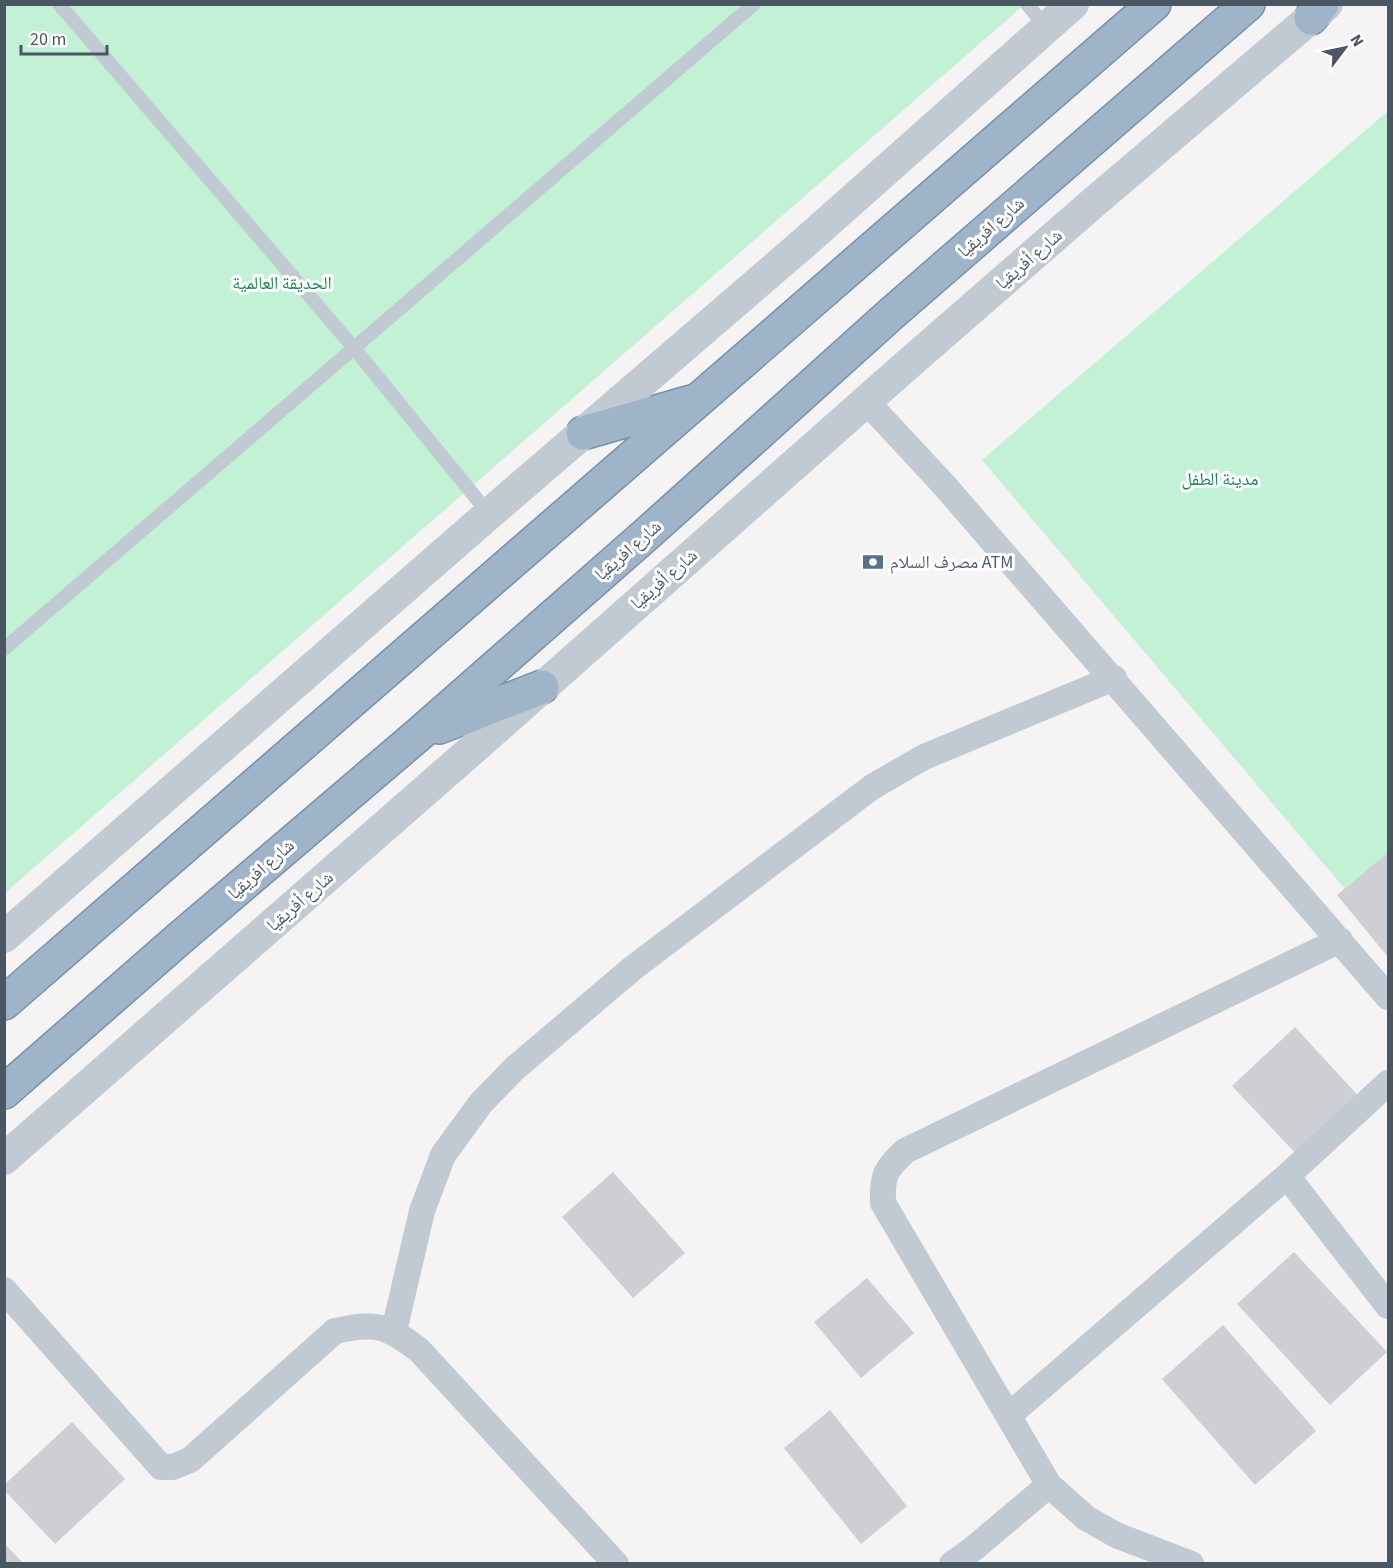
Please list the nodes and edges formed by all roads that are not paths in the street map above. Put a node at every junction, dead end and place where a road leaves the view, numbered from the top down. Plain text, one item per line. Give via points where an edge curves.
1 (58, 4) edge
2 (754, 4) edge
3 (1073, 4) edge
4 (1154, 4) edge
5 (1248, 4) edge
6 (1320, 9) edge
7 (1037, 16) edge
8 (354, 348) junction
9 (698, 400) junction
10 (866, 401) junction
11 (583, 433) junction
12 (489, 514) junction
13 (4, 649) edge
14 (1114, 678) junction
15 (542, 687) junction
16 (418, 735) junction
17 (4, 937) edge
18 (1340, 940) junction
19 (1389, 997) edge
20 (4, 1003) edge
21 (1389, 1083) edge
22 (4, 1092) edge
23 (4, 1159) edge
24 (1287, 1176) junction
25 (4, 1290) edge
26 (1389, 1306) edge
27 (394, 1331) junction
28 (1008, 1416) junction
29 (1048, 1485) junction
30 (616, 1563) edge
31 (952, 1563) edge
32 (1191, 1563) edge

1 - 8 lane
2 - 8 lane
3 - 7 street
4 - 9 highway
5 - 16 highway, شارع افريقيا via 891,314
6 - 10 street, شارع أفريقيا
7 - 11 street via 806,242
8 - 12 lane
8 - 13 lane
9 - 11 highway
9 - 20 highway
10 - 14 street
10 - 15 street, شارع أفريقيا
11 - 12 street
12 - 17 street
14 - 18 street
14 - 27 street via 924,757 872,787 633,968 515,1068 481,1103 443,1155 422,1211
15 - 16 highway
15 - 23 street, شارع أفريقيا
16 - 22 highway, شارع افريقيا
18 - 19 street
18 - 28 street via 905,1151 889,1166 882,1183 882,1203
21 - 24 street
24 - 26 street
24 - 28 street
25 - 27 street via 161,1467 190,1460 335,1331 362,1325
27 - 30 street via 419,1350
28 - 29 street
29 - 31 street
29 - 32 street via 1086,1518 1116,1535

